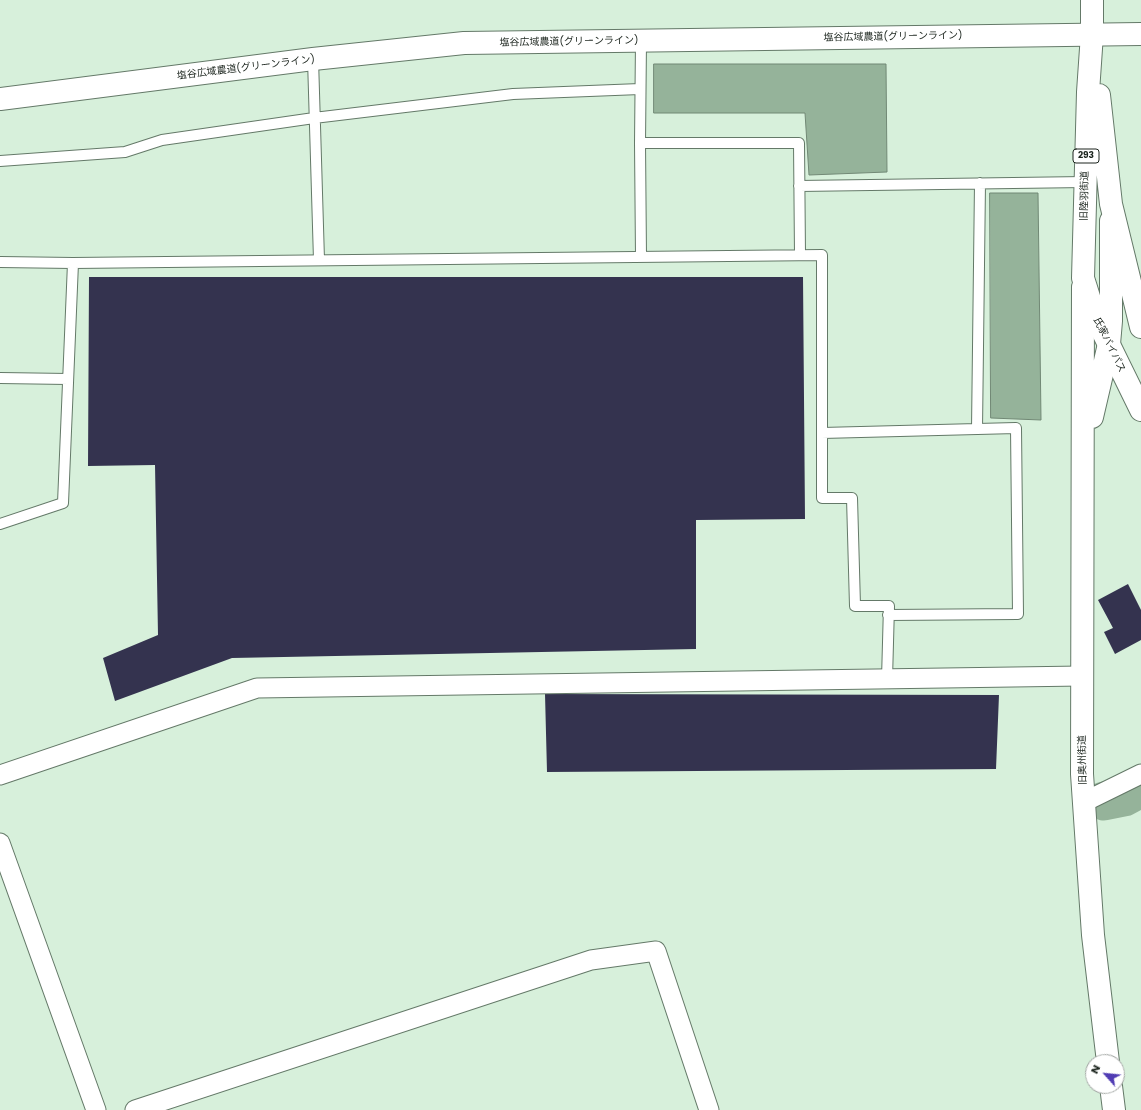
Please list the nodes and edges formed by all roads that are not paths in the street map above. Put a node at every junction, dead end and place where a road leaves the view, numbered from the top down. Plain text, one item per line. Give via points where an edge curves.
1 (1092, 0) edge
2 (1092, 34) junction
3 (1141, 34) edge
4 (641, 41) junction
5 (313, 60) junction
6 (640, 89) junction
7 (0, 100) edge
8 (314, 118) junction
9 (640, 143) junction
10 (0, 161) edge
11 (1085, 182) junction
12 (980, 184) junction
13 (799, 186) junction
14 (1111, 204) junction
15 (800, 255) junction
16 (640, 256) junction
17 (319, 260) junction
18 (0, 262) edge
19 (73, 263) junction
20 (1083, 278) junction
21 (1141, 327) edge
22 (1109, 344) junction
23 (0, 378) edge
24 (68, 379) junction
25 (1141, 410) edge
26 (977, 429) junction
27 (822, 433) junction
28 (1084, 457) junction
29 (0, 524) edge
30 (888, 615) junction
31 (1082, 676) junction
32 (887, 679) junction
33 (1141, 774) edge
34 (0, 775) edge
35 (1084, 802) junction
36 (0, 843) edge
37 (1107, 1054) edge
38 (1112, 1094) edge
39 (96, 1110) edge
40 (135, 1110) edge
41 (709, 1110) edge
42 (1114, 1110) edge

1 - 2 main road, 293
2 - 3 main road, 塩谷広域農道(グリーンライン)
2 - 4 main road, 塩谷広域農道(グリーンライン)
2 - 11 main road, 旧陸羽街道 / 293
2 - 14 main road, 293
4 - 5 main road, 塩谷広域農道(グリーンライン) via 464,43
4 - 6 lane
5 - 7 main road, 塩谷広域農道(グリーンライン)
5 - 8 lane
6 - 8 lane via 513,94
6 - 9 lane
8 - 10 lane via 162,140 126,152
8 - 17 lane
9 - 13 lane via 799,143
9 - 16 lane
11 - 12 lane
11 - 20 main road, 旧陸羽街道 / 293
12 - 13 lane
12 - 26 lane
13 - 15 lane
14 - 21 main road, 293
14 - 22 main road
15 - 16 lane
15 - 27 lane via 822,254
16 - 17 lane
17 - 19 lane
18 - 19 lane
19 - 24 lane
20 - 22 main road, 氏家バイパス / 293 via 1095,316
20 - 28 main road, 旧陸羽街道
22 - 25 main road, 氏家バイパス / 293
22 - 28 main road
23 - 24 lane
24 - 29 lane via 63,503
26 - 27 lane
26 - 30 lane via 1016,428 1018,614
27 - 30 lane via 822,498 852,498 855,606 889,606
28 - 31 main road, 旧奥州街道
30 - 32 lane
31 - 32 street
31 - 35 main road, 旧奥州街道
32 - 34 street via 257,688
33 - 35 street
35 - 37 main road, 旧奥州街道 via 1093,935
36 - 39 street
38 - 42 main road
40 - 41 street via 591,960 656,951

